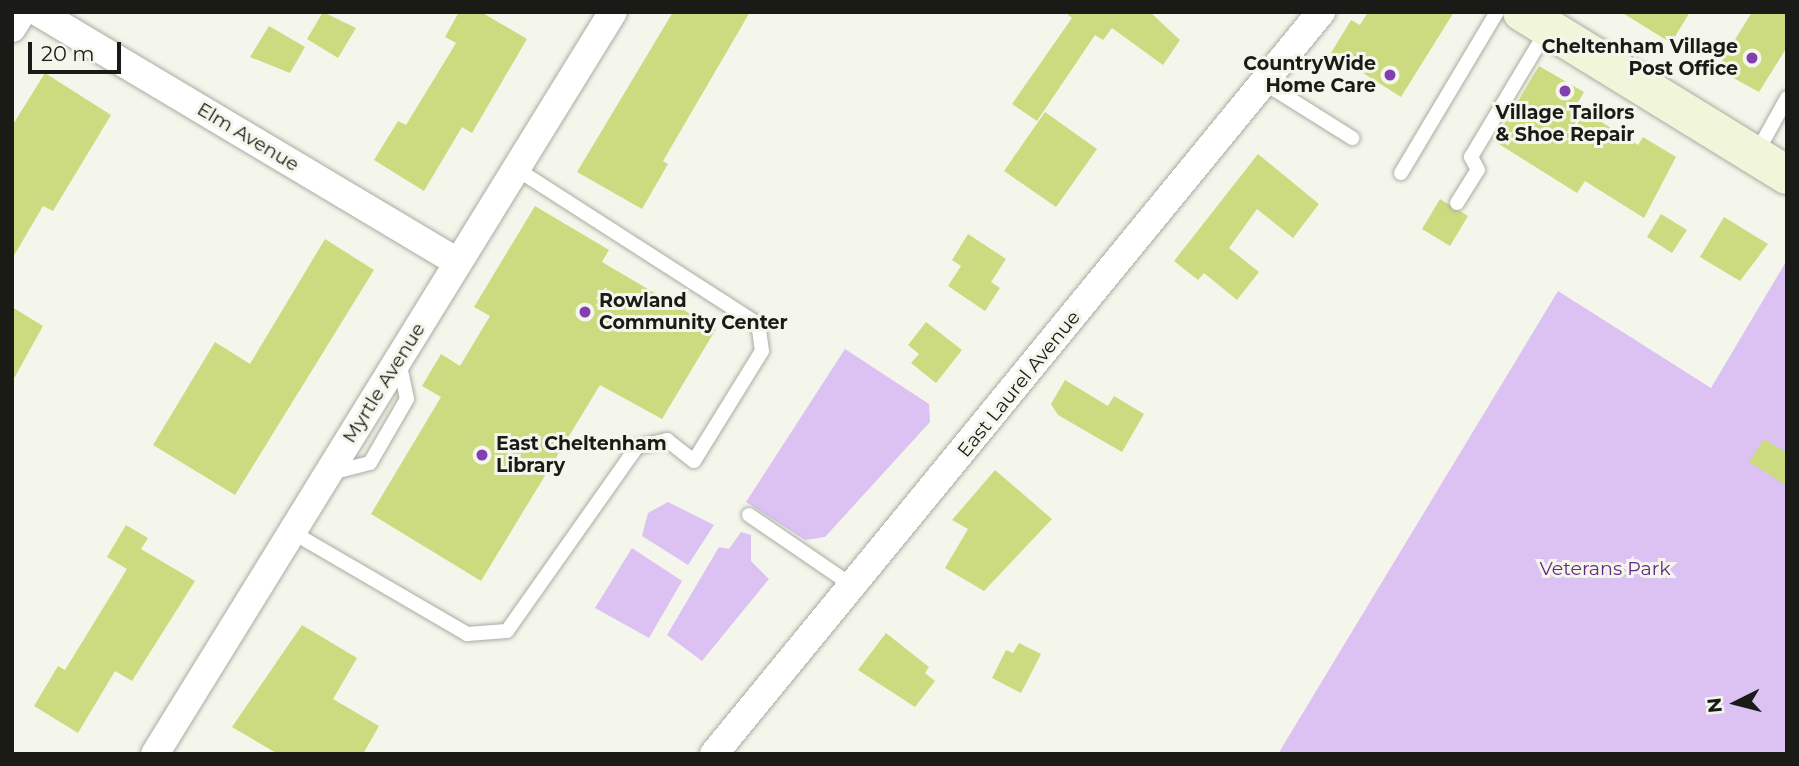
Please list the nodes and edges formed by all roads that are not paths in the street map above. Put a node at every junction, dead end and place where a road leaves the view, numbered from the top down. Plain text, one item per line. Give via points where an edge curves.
1 (22, 12) edge
2 (38, 12) edge
3 (613, 12) edge
4 (1321, 12) edge
5 (1497, 12) edge
6 (1535, 20) edge
7 (12, 28) edge
8 (1266, 83) junction
9 (1787, 98) edge
10 (1352, 138) dead end
11 (1771, 165) edge
12 (517, 170) junction
13 (1401, 173) dead end
14 (1457, 203) dead end
15 (458, 262) junction
16 (749, 515) dead end
17 (292, 531) junction
18 (853, 586) junction
19 (155, 754) edge
20 (714, 754) edge

1 - 7 street
2 - 15 street, Elm Avenue
3 - 12 street, Myrtle Avenue
4 - 8 street, East Laurel Avenue
5 - 13 lane
6 - 11 main road
6 - 14 lane via 1471,157 1478,170
8 - 10 lane
8 - 18 street, East Laurel Avenue
9 - 11 lane
12 - 15 street, Myrtle Avenue
12 - 17 lane via 758,324 762,351 694,461 667,440 636,447 507,631 467,634
15 - 17 street, Myrtle Avenue
16 - 18 lane
17 - 19 street, Myrtle Avenue
18 - 20 street, East Laurel Avenue

